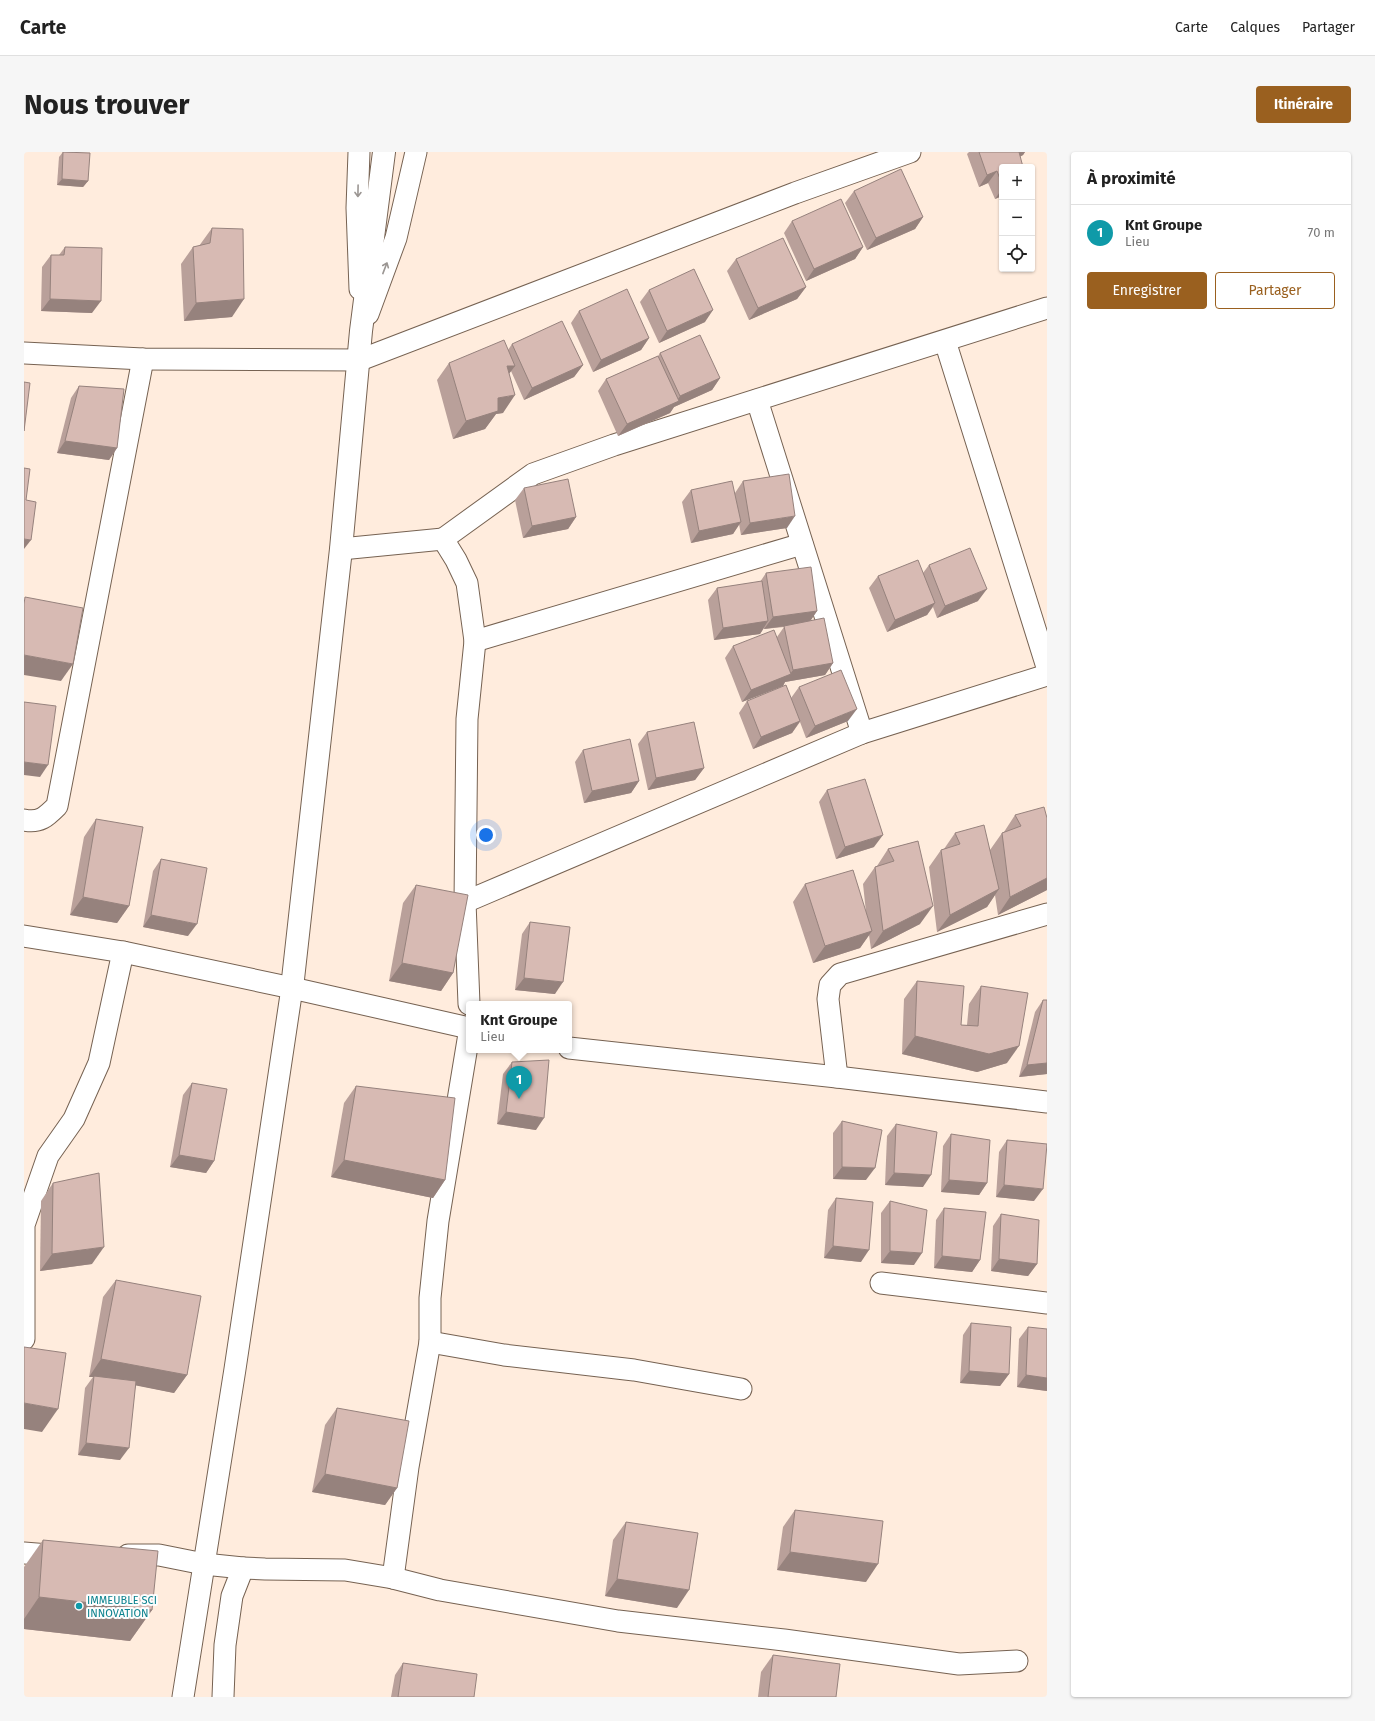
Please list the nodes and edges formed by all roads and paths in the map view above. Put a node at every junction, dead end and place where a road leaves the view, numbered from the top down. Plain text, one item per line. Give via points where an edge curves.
1 (359, 152) edge
2 (384, 152) edge
3 (416, 152) edge
4 (910, 152) edge
5 (1047, 308) edge
6 (361, 331) junction
7 (945, 341) junction
8 (24, 353) edge
9 (143, 359) junction
10 (360, 360) junction
11 (756, 400) junction
12 (443, 539) junction
13 (802, 544) junction
14 (341, 548) junction
15 (475, 641) junction
16 (1047, 667) edge
17 (1047, 675) edge
18 (862, 733) junction
19 (24, 820) edge
20 (465, 902) junction
21 (1047, 914) edge
22 (24, 936) edge
23 (123, 952) junction
24 (292, 988) junction
25 (469, 1001) edge
26 (466, 1027) edge
27 (572, 1048) edge
28 (466, 1052) edge
29 (837, 1077) junction
30 (1047, 1102) edge
31 (881, 1283) dead end
32 (1047, 1303) edge
33 (24, 1339) edge
34 (430, 1342) junction
35 (741, 1389) dead end
36 (24, 1553) edge
37 (79, 1556) edge
38 (111, 1556) edge
39 (204, 1564) junction
40 (243, 1568) junction
41 (393, 1578) junction
42 (1017, 1662) dead end
43 (183, 1697) edge
44 (223, 1697) edge

1 -> 6 street via 357,208
2 - 6 street
6 -> 3 street via 396,238
4 - 10 street via 794,193
5 - 7 street
6 - 10 street
7 - 11 street
7 - 16 street
8 - 9 street
9 - 10 street
9 - 19 street via 56,806 45,818
10 - 14 street
11 - 12 street via 614,445 533,474
11 - 13 street
12 - 14 street
12 - 15 street via 467,583
13 - 15 street
13 - 18 street
14 - 24 street
15 - 20 street via 467,719
17 - 18 street
18 - 20 street
20 - 25 street
21 - 29 street via 840,974 830,985 828,999
22 - 23 street
23 - 24 street
23 - 33 street via 99,1063 74,1119 48,1156 24,1225
24 - 26 street
24 - 39 street
27 - 29 street
28 - 34 street via 438,1221 430,1298
29 - 30 street
31 - 32 street
34 - 35 street via 504,1355 634,1370
34 - 41 street via 408,1467
36 - 37 street
38 - 39 street via 159,1556
39 - 40 street
39 - 43 street
40 - 41 street via 345,1570
40 - 44 street via 232,1596 225,1645
41 - 42 street via 440,1590 618,1621 959,1664

